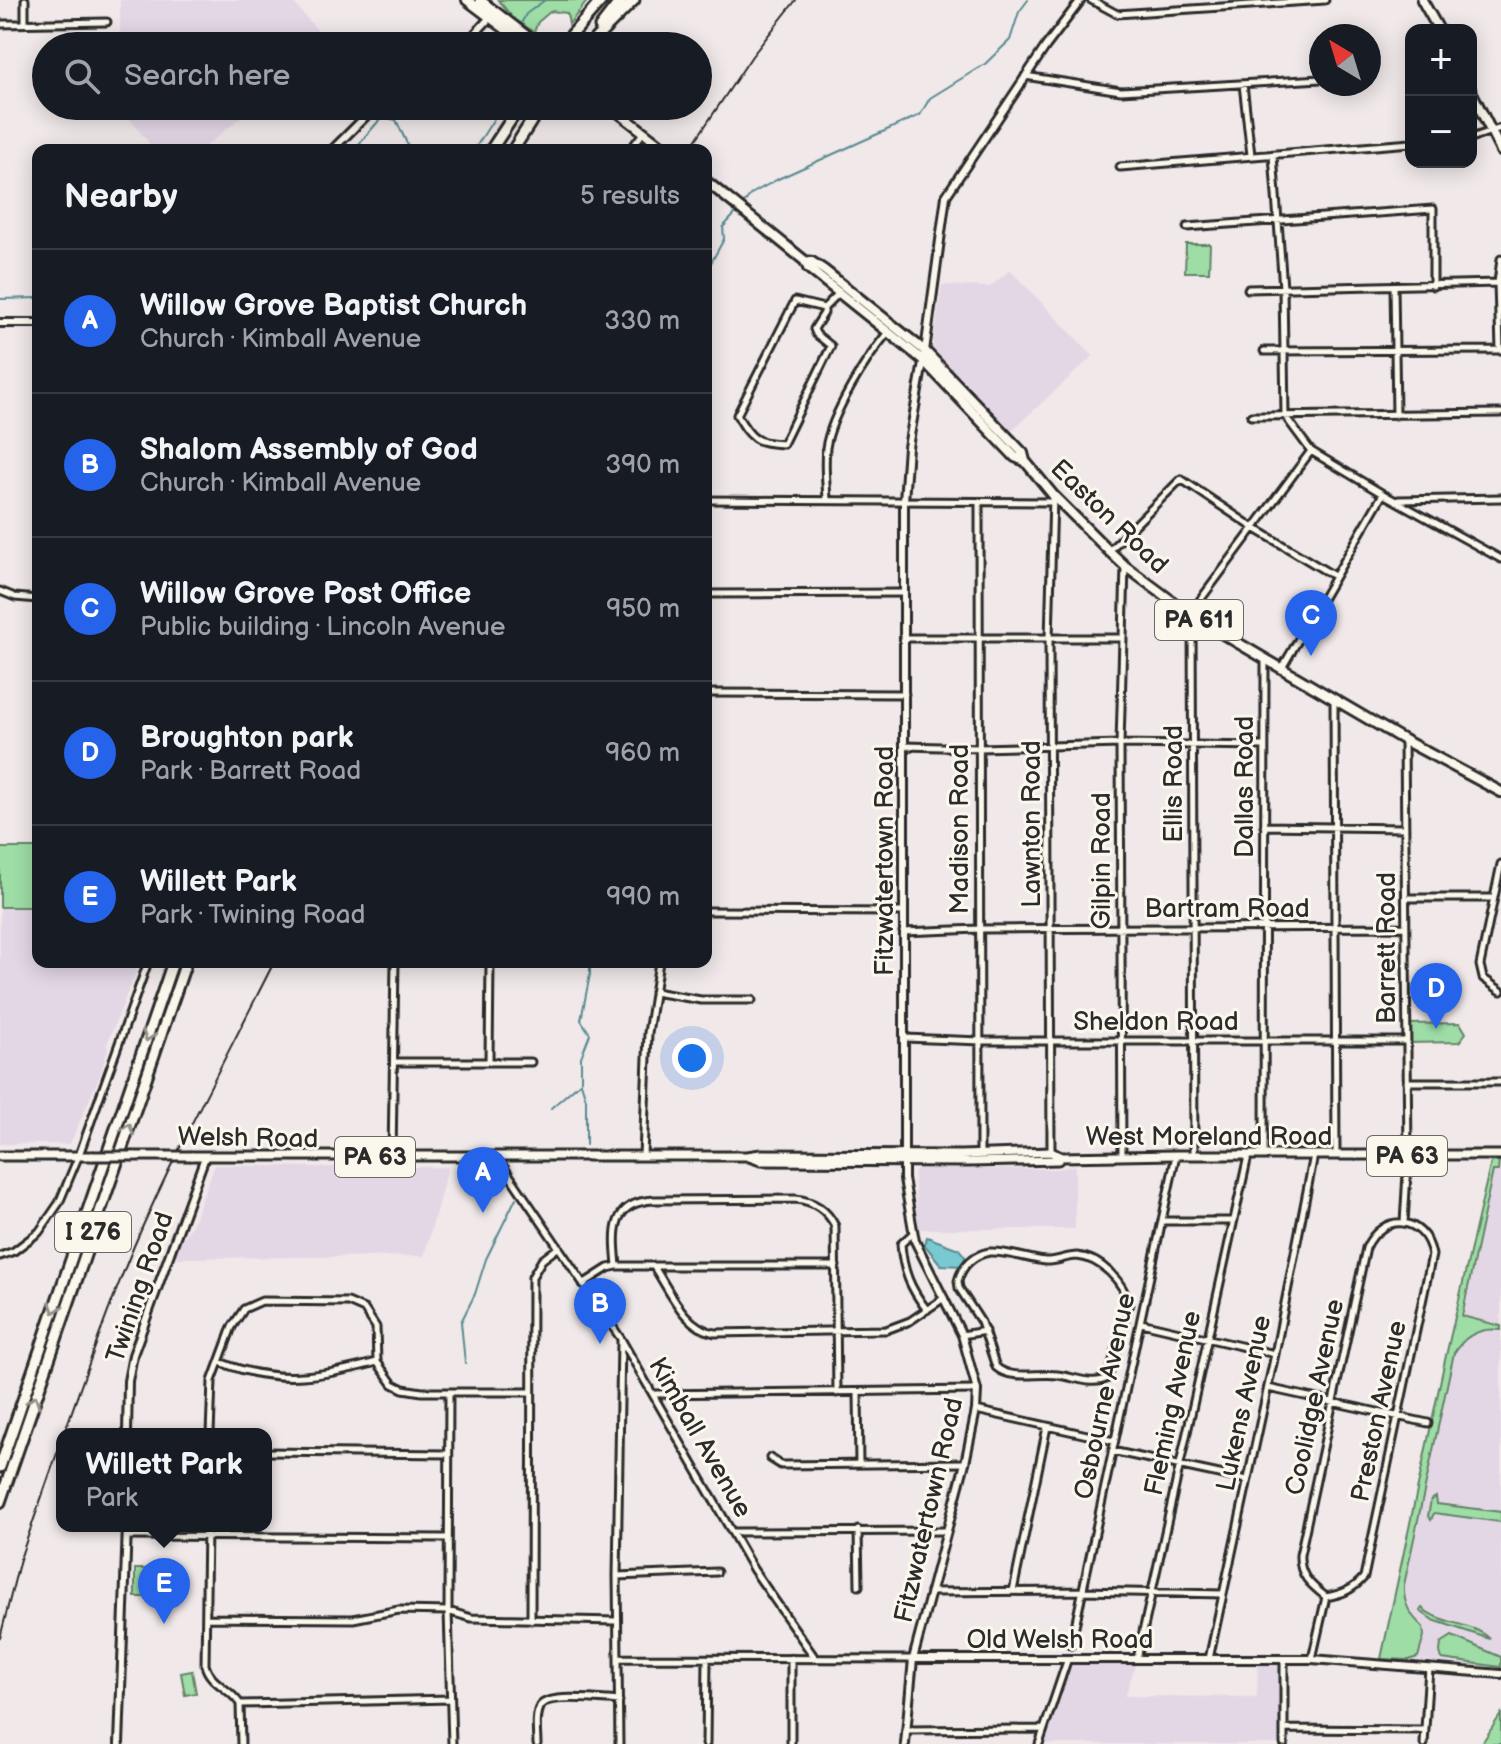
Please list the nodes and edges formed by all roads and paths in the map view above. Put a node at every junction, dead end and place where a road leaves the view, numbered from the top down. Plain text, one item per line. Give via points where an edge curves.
1 (25, 0) edge
2 (467, 0) edge
3 (480, 0) edge
4 (602, 0) edge
5 (621, 0) edge
6 (634, 0) edge
7 (1081, 0) edge
8 (1091, 0) edge
9 (1325, 0) edge
10 (1422, 0) edge
11 (493, 15) junction
12 (107, 22) dead end
13 (25, 23) junction
14 (0, 24) edge
15 (1436, 24) edge
16 (477, 32) edge
17 (512, 32) edge
18 (519, 32) edge
19 (574, 32) edge
20 (597, 32) edge
21 (601, 32) edge
22 (1025, 76) junction
23 (1309, 80) edge
24 (1243, 84) junction
25 (1474, 96) edge
26 (362, 120) edge
27 (511, 120) edge
28 (532, 120) edge
29 (628, 120) edge
30 (1496, 130) edge
31 (644, 132) junction
32 (338, 144) edge
33 (495, 144) edge
34 (517, 144) edge
35 (635, 144) edge
36 (659, 144) edge
37 (1405, 144) edge
38 (1501, 151) edge
39 (1251, 155) junction
40 (1273, 155) junction
41 (1120, 167) dead end
42 (712, 186) edge
43 (1279, 221) junction
44 (1187, 227) dead end
45 (1501, 259) edge
46 (805, 261) junction
47 (1498, 283) junction
48 (1394, 286) junction
49 (1433, 286) junction
50 (1283, 288) junction
51 (1248, 289) dead end
52 (839, 293) junction
53 (824, 308) junction
54 (0, 323) edge
55 (32, 323) edge
56 (888, 332) junction
57 (1395, 350) junction
58 (1500, 350) edge
59 (1264, 351) dead end
60 (1284, 352) junction
61 (924, 355) junction
62 (1501, 413) edge
63 (1396, 415) junction
64 (1251, 416) dead end
65 (1285, 416) junction
66 (1311, 451) junction
67 (1383, 494) junction
68 (1501, 498) edge
69 (827, 499) junction
70 (1053, 499) junction
71 (712, 500) edge
72 (904, 501) junction
73 (1395, 501) junction
74 (979, 503) junction
75 (1254, 528) junction
76 (1109, 551) junction
77 (1501, 559) edge
78 (1125, 566) junction
79 (1334, 576) junction
80 (0, 591) edge
81 (904, 593) junction
82 (712, 594) edge
83 (32, 598) edge
84 (1192, 616) junction
85 (905, 638) junction
86 (979, 638) junction
87 (1122, 638) junction
88 (1049, 639) junction
89 (1265, 659) junction
90 (1282, 668) junction
91 (712, 693) edge
92 (905, 694) junction
93 (1334, 699) junction
94 (1404, 740) junction
95 (1120, 744) junction
96 (1050, 745) junction
97 (1193, 745) junction
98 (905, 746) junction
99 (1264, 746) junction
100 (979, 748) junction
101 (1501, 792) edge
102 (1264, 826) junction
103 (1334, 827) junction
104 (1405, 828) junction
105 (1501, 864) edge
106 (1406, 898) junction
107 (1493, 898) junction
108 (712, 911) edge
109 (903, 912) junction
110 (1263, 927) junction
111 (1406, 927) junction
112 (1121, 928) junction
113 (1333, 928) junction
114 (979, 929) junction
115 (1052, 929) junction
116 (1192, 929) junction
117 (903, 932) junction
118 (146, 968) edge
119 (171, 968) edge
120 (184, 968) edge
121 (395, 968) edge
122 (490, 968) edge
123 (658, 968) edge
124 (1501, 991) edge
125 (654, 992) junction
126 (752, 1000) dead end
127 (905, 1038) junction
128 (1335, 1040) junction
129 (981, 1041) junction
130 (1051, 1041) junction
131 (1123, 1041) junction
132 (1194, 1041) junction
133 (1265, 1041) junction
134 (1407, 1041) junction
135 (394, 1062) junction
136 (489, 1062) junction
137 (531, 1062) dead end
138 (1407, 1082) junction
139 (1501, 1082) edge
140 (1051, 1152) junction
141 (980, 1154) junction
142 (79, 1155) junction
143 (1176, 1155) junction
144 (1314, 1155) junction
145 (1336, 1155) junction
146 (1501, 1155) edge
147 (0, 1156) edge
148 (643, 1156) junction
149 (1122, 1156) junction
150 (1194, 1156) junction
151 (1248, 1156) junction
152 (1264, 1156) junction
153 (1408, 1156) junction
154 (205, 1157) junction
155 (392, 1157) junction
156 (497, 1157) junction
157 (544, 1157) joint
158 (1061, 1157) junction
159 (903, 1158) junction
160 (1162, 1221) junction
161 (1232, 1221) junction
162 (1404, 1223) junction
163 (913, 1233) junction
164 (559, 1247) junction
165 (0, 1256) edge
166 (617, 1266) junction
167 (836, 1266) junction
168 (654, 1267) junction
169 (583, 1284) junction
170 (944, 1297) junction
171 (927, 1310) junction
172 (1141, 1323) junction
173 (985, 1331) junction
174 (837, 1332) junction
175 (962, 1335) junction
176 (1206, 1338) junction
177 (621, 1339) junction
178 (1275, 1354) junction
179 (220, 1362) junction
180 (377, 1362) junction
181 (1268, 1388) junction
182 (977, 1390) junction
183 (449, 1392) junction
184 (530, 1392) junction
185 (837, 1393) junction
186 (858, 1393) junction
187 (654, 1394) junction
188 (1333, 1403) junction
189 (976, 1410) junction
190 (1398, 1416) junction
191 (1428, 1423) dead end
192 (1047, 1427) junction
193 (127, 1428) edge
194 (210, 1428) edge
195 (1114, 1441) junction
196 (1112, 1451) junction
197 (272, 1452) edge
198 (448, 1454) junction
199 (770, 1458) dead end
200 (965, 1463) junction
201 (859, 1464) junction
202 (0, 1467) edge
203 (1178, 1467) junction
204 (1247, 1480) junction
205 (0, 1502) edge
206 (858, 1530) junction
207 (947, 1531) junction
208 (127, 1532) edge
209 (207, 1532) edge
210 (733, 1532) junction
211 (127, 1536) junction
212 (207, 1537) junction
213 (448, 1538) junction
214 (717, 1572) dead end
215 (617, 1576) junction
216 (859, 1586) dead end
217 (1013, 1591) junction
218 (1082, 1591) junction
219 (930, 1592) junction
220 (1153, 1593) junction
221 (1223, 1594) junction
222 (1326, 1597) junction
223 (448, 1611) junction
224 (207, 1618) junction
225 (531, 1620) junction
226 (617, 1621) junction
227 (1071, 1645) dead end
228 (619, 1658) junction
229 (791, 1658) junction
230 (815, 1658) junction
231 (913, 1659) junction
232 (1137, 1659) junction
233 (1209, 1659) junction
234 (1312, 1659) junction
235 (707, 1660) junction
236 (1284, 1660) junction
237 (1067, 1661) junction
238 (1429, 1668) junction
239 (1501, 1674) edge
240 (450, 1699) junction
241 (619, 1701) junction
242 (240, 1704) junction
243 (1044, 1729) junction
244 (1284, 1729) junction
245 (906, 1730) junction
246 (1425, 1730) junction
247 (119, 1744) edge
248 (241, 1744) edge
249 (452, 1744) edge
250 (537, 1744) edge
251 (619, 1744) edge
252 (706, 1744) edge
253 (791, 1744) edge
254 (905, 1744) edge
255 (1039, 1744) edge
256 (1284, 1744) edge
257 (1424, 1744) edge

1 - 13 street
2 - 11 highway
3 - 11 highway
4 - 19 highway
5 - 20 highway
6 - 21 highway
7 - 22 street, Fitzwatertown Road
8 - 9 street via 1117,14
10 - 15 highway
11 - 16 street
11 - 17 highway
11 - 18 highway
12 - 13 street
13 - 14 street
22 - 24 street via 1121,91
22 - 61 street, Fitzwatertown Road via 946,196
23 - 24 street
24 - 39 street
25 - 30 highway
26 - 32 street
27 - 33 highway
28 - 34 highway
29 - 31 highway
30 - 38 highway
31 - 35 street
31 - 36 highway
37 - 40 street
39 - 40 street
39 - 41 street
40 - 43 street
42 - 46 highway, Easton Road / PA 611
43 - 44 street
43 - 49 street via 1433,209
43 - 50 street
45 - 47 street
46 - 52 highway, Easton Road / PA 611
46 - 61 highway, Easton Road / PA 611 via 824,270
47 - 49 street
47 - 58 street
48 - 49 street
48 - 50 street
48 - 57 street
50 - 51 street
50 - 60 street
52 - 53 street
52 - 56 highway, Easton Road / PA 611
53 - 53 street via 795,301 737,415 760,443 783,444 831,346 814,329
54 - 55 street
56 - 61 highway, Easton Road / PA 611
56 - 69 street via 865,363 828,437
57 - 58 street
57 - 60 street
57 - 63 street
59 - 60 street
60 - 65 street
61 - 70 highway, Easton Road / PA 611 via 1015,457 1025,461
61 - 72 street, Fitzwatertown Road
62 - 63 street
63 - 65 street
64 - 65 street
65 - 66 street
66 - 67 street
66 - 75 street
67 - 73 street
67 - 79 street
68 - 73 street
69 - 71 street
69 - 72 street
70 - 74 street
70 - 76 highway, Easton Road / PA 611
70 - 88 street, Lawnton Road
72 - 74 street
72 - 81 street, Fitzwatertown Road
73 - 77 street
74 - 86 street, Madison Road
75 - 76 street via 1181,479
75 - 79 street
75 - 84 street
76 - 78 highway, Easton Road / PA 611
78 - 84 highway, Easton Road / PA 611
78 - 87 street, Gilpin Road
79 - 90 street
80 - 83 street
81 - 82 street
81 - 85 street, Fitzwatertown Road
84 - 89 highway, Easton Road / PA 611
84 - 97 street, Ellis Road
85 - 86 street
85 - 92 street, Fitzwatertown Road
86 - 88 street
86 - 100 street, Madison Road
87 - 88 street
87 - 95 street, Gilpin Road
88 - 96 street, Lawnton Road
89 - 90 highway, Easton Road / PA 611
89 - 99 street, Dallas Road
90 - 93 highway, Easton Road / PA 611
91 - 92 street
92 - 98 street, Fitzwatertown Road
93 - 94 highway, Easton Road / PA 611
93 - 103 street
94 - 101 highway, Easton Road / PA 611
94 - 104 street, Barrett Road
95 - 96 street
95 - 97 street
95 - 112 street, Gilpin Road
96 - 100 street
96 - 115 street, Lawnton Road
97 - 99 street
97 - 116 street, Ellis Road
98 - 100 street
98 - 109 street, Fitzwatertown Road
99 - 102 street, Dallas Road
100 - 114 street, Madison Road
102 - 103 street
102 - 110 street, Dallas Road
103 - 104 street
103 - 113 street
104 - 106 street, Barrett Road
105 - 107 street
106 - 107 street
106 - 111 street, Barrett Road
107 - 124 street via 1480,972
108 - 109 street
109 - 117 street, Fitzwatertown Road
110 - 113 street, Bartram Road
110 - 116 street, Bartram Road
110 - 133 street, Dallas Road
111 - 113 street, Bartram Road
111 - 134 street, Barrett Road
112 - 115 street, Bartram Road
112 - 116 street, Bartram Road
112 - 131 street, Gilpin Road
113 - 128 street
114 - 115 street, Bartram Road
114 - 117 street, Bartram Road
114 - 129 street, Madison Road
115 - 130 street, Lawnton Road
116 - 132 street, Ellis Road
117 - 127 street, Fitzwatertown Road
118 - 142 street
119 -> 202 highway, I 276
205 -> 120 highway, I 276
121 - 135 street
122 - 136 street
123 - 125 street
125 - 126 street via 688,999
125 - 148 street
127 - 129 street, Sheldon Road
127 - 159 street, Fitzwatertown Road
128 - 133 street, Sheldon Road
128 - 134 street, Sheldon Road
128 - 145 street
129 - 130 street, Sheldon Road
129 - 141 street, Madison Road
130 - 131 street, Sheldon Road
130 - 140 street, Lawnton Road
131 - 132 street, Sheldon Road
131 - 149 street, Gilpin Road
132 - 133 street, Sheldon Road
132 - 150 street, Ellis Road
133 - 152 street, Dallas Road
134 - 138 street, Barrett Road
135 - 136 street
135 - 155 street
136 - 137 street
138 - 139 street
138 - 153 street, Barrett Road
140 - 141 main road, West Moreland Road / PA 63
140 - 158 main road, West Moreland Road / PA 63
141 - 159 main road, West Moreland Road / PA 63
142 - 147 main road, Welsh Road / PA 63
142 - 154 main road, Welsh Road / PA 63, bridge
142 - 165 street via 45,1226
143 - 149 main road, West Moreland Road / PA 63
143 - 150 main road, West Moreland Road / PA 63
143 - 160 street, Osbourne Avenue
144 - 145 main road, West Moreland Road / PA 63
144 - 152 main road, West Moreland Road / PA 63
144 - 178 street, Lukens Avenue
145 - 153 main road, West Moreland Road / PA 63
146 - 153 main road, West Moreland Road / PA 63
148 - 157 main road, West Moreland Road / PA 63
148 - 159 main road, West Moreland Road / PA 63 via 747,1156 761,1161
149 - 158 main road, West Moreland Road / PA 63
150 - 151 main road, West Moreland Road / PA 63
151 - 152 main road, West Moreland Road / PA 63
151 - 161 street, Fleming Avenue
153 - 162 street
154 - 155 main road, Welsh Road / PA 63
154 - 193 street, Twining Road via 133,1355
155 - 156 main road, Welsh Road / PA 63
156 - 157 main road, Welsh Road / PA 63
156 - 164 street, Kimball Avenue
158 - 159 main road, West Moreland Road / PA 63
159 - 163 street, Fitzwatertown Road
160 - 161 street
160 - 172 street, Osbourne Avenue
161 - 176 street, Fleming Avenue
162 - 188 street, Coolidge Avenue via 1377,1230 1366,1248
162 - 190 street, Preston Avenue via 1425,1236 1432,1255
163 - 170 street, Fitzwatertown Road
163 - 171 street via 901,1244 904,1269
164 - 169 street, Kimball Avenue
164 - 184 street via 532,1277
166 - 167 street via 614,1234 625,1209 636,1202 796,1199 817,1205 832,1220
166 - 168 street
166 - 169 street
167 - 168 street
167 - 174 street
168 - 174 street via 687,1318 708,1332
169 - 177 street, Kimball Avenue
170 - 171 street
170 - 175 street, Fitzwatertown Road
171 - 174 street via 886,1330
172 - 176 street
172 - 195 street, Osbourne Avenue
173 - 173 street via 958,1281 974,1257 989,1252 1048,1261 1089,1259 1116,1279 1129,1305 1110,1376 1101,1381 1001,1371
173 - 175 street
174 - 185 street
175 - 182 street, Fitzwatertown Road
176 - 178 street
176 - 203 street, Fleming Avenue
177 - 187 street, Kimball Avenue
177 - 215 street
178 - 181 street, Lukens Avenue
179 - 180 street via 267,1377 324,1375
179 - 180 street via 237,1317 262,1301 348,1302 364,1309 376,1327
179 - 194 street via 210,1392
180 - 183 street via 403,1389
181 - 188 street
181 - 204 street, Lukens Avenue
182 - 186 street
182 - 189 street, Fitzwatertown Road
183 - 184 street
183 - 198 street
184 - 225 street
185 - 186 street
185 - 187 street
186 - 201 street
187 - 210 street, Kimball Avenue
188 - 190 street
188 - 222 street, Coolidge Avenue via 1300,1555 1308,1583
189 - 192 street
189 - 200 street, Fitzwatertown Road
190 - 191 street
190 - 222 street, Preston Avenue via 1364,1577 1346,1592
192 - 195 street
192 - 217 street
195 - 196 street, Osbourne Avenue
196 - 203 street
196 - 218 street, Osbourne Avenue
197 - 198 street
198 - 213 street
199 - 201 street via 781,1465
200 - 201 street
200 - 207 street, Fitzwatertown Road
203 - 204 street
203 - 220 street, Fleming Avenue
204 - 221 street, Lukens Avenue
206 - 207 street
206 - 210 street
206 - 216 street
207 - 219 street, Fitzwatertown Road
208 - 211 street
209 - 212 street
210 - 230 street, Kimball Avenue
211 - 212 street
211 - 247 street
212 - 213 street
212 - 224 street
213 - 223 street
214 - 215 street
215 - 226 street
217 - 218 street
217 - 219 street
218 - 220 street
218 - 227 street, Osbourne Avenue
219 - 231 street, Fitzwatertown Road
220 - 221 street
220 - 232 street, Fleming Avenue
221 - 233 street, Lukens Avenue
222 - 234 street
223 - 224 street via 399,1610 353,1619
223 - 225 street via 471,1618
223 - 240 street
224 - 242 street via 207,1672
225 - 226 street
226 - 228 street
228 - 235 street, Old Welsh Road
228 - 241 street
229 - 230 street, Old Welsh Road
229 - 235 street, Old Welsh Road
229 - 253 street
230 - 231 street, Old Welsh Road
231 - 237 street, Old Welsh Road
231 - 245 street, Fitzwatertown Road
232 - 233 street, Old Welsh Road
232 - 237 street, Old Welsh Road
233 - 236 street, Old Welsh Road
234 - 236 street, Old Welsh Road
234 - 238 street, Old Welsh Road
235 - 252 street
236 - 244 street
237 - 243 street
238 - 239 street, Old Welsh Road
238 - 246 street
240 - 242 street
240 - 249 street
241 - 250 street via 543,1702
241 - 251 street
242 - 248 street
243 - 245 street
243 - 255 street
244 - 246 street
244 - 256 street
245 - 254 street, Fitzwatertown Road
246 - 257 street

